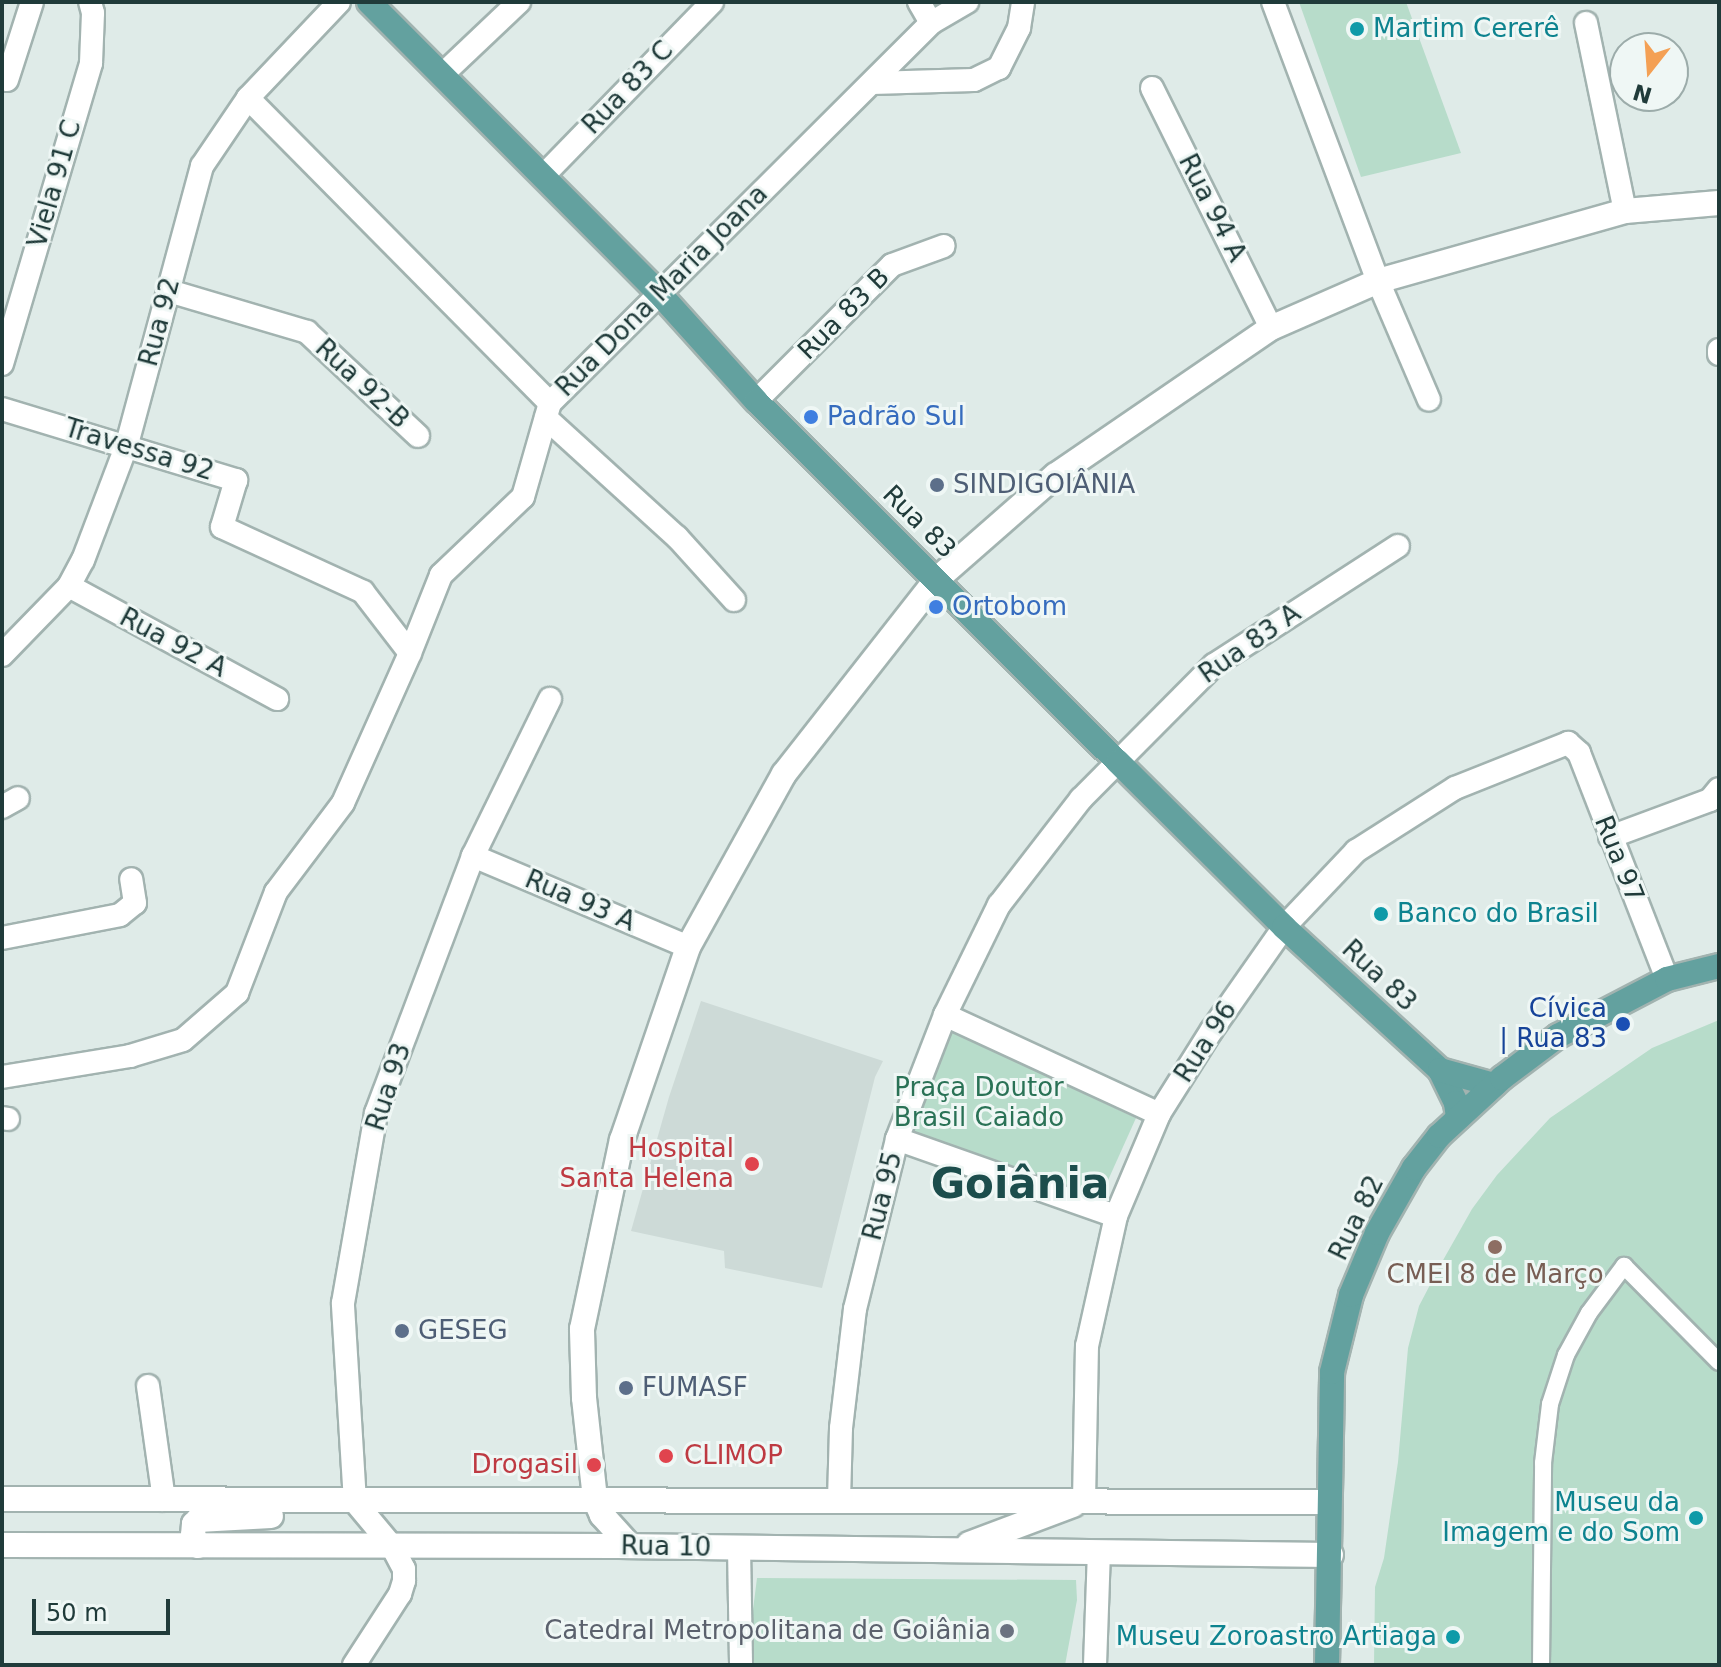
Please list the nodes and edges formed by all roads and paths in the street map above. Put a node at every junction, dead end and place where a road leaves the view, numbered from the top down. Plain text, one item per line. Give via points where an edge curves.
1 (32, 2) edge
2 (90, 2) edge
3 (339, 2) edge
4 (369, 2) edge
5 (519, 2) edge
6 (712, 2) edge
7 (919, 2) edge
8 (967, 2) edge
9 (1023, 2) edge
10 (1273, 2) edge
11 (931, 23) junction
12 (1586, 23) dead end
13 (443, 74) junction
14 (7, 80) dead end
15 (872, 83) junction
16 (1152, 88) dead end
17 (248, 98) junction
18 (544, 175) junction
19 (1719, 203) edge
20 (1625, 211) junction
21 (944, 246) dead end
22 (1378, 281) junction
23 (169, 291) junction
24 (658, 292) junction
25 (1271, 328) junction
26 (2, 364) edge
27 (1429, 400) dead end
28 (756, 401) junction
29 (2, 408) edge
30 (548, 410) junction
31 (418, 436) dead end
32 (127, 444) junction
33 (1398, 546) dead end
34 (937, 579) junction
35 (69, 586) junction
36 (734, 600) dead end
37 (410, 653) junction
38 (2, 655) edge
39 (277, 699) dead end
40 (550, 699) dead end
41 (1568, 743) joint
42 (1118, 762) junction
43 (1719, 789) edge
44 (1610, 837) junction
45 (473, 856) junction
46 (131, 879) dead end
47 (1284, 927) junction
48 (2, 938) edge
49 (688, 947) junction
50 (1719, 966) edge
51 (1667, 979) junction
52 (945, 1015) junction
53 (1440, 1070) junction
54 (2, 1077) edge
55 (1494, 1085) junction
56 (1159, 1114) junction
57 (1458, 1118) junction
58 (897, 1139) junction
59 (1116, 1216) junction
60 (1719, 1362) edge
61 (148, 1386) dead end
62 (2, 1499) edge
63 (595, 1499) junction
64 (164, 1500) junction
65 (839, 1500) junction
66 (1084, 1501) junction
67 (327, 1502) junction
68 (355, 1502) junction
69 (1329, 1502) junction
70 (2, 1545) edge
71 (391, 1545) junction
72 (198, 1546) junction
73 (630, 1546) junction
74 (739, 1548) junction
75 (935, 1550) junction
76 (1099, 1552) junction
77 (1331, 1555) junction
78 (354, 1665) edge
79 (741, 1665) edge
80 (1095, 1665) edge
81 (1327, 1665) edge
82 (1541, 1665) edge

1 - 14 street
2 - 26 street, Viela 91 C via 91,63
3 - 17 street, Rua 92
4 - 13 main road, Rua 83
5 - 13 street
6 - 18 street, Rua 83 C
7 - 11 street
8 - 11 street, Rua Dona Maria Joana
9 - 15 street via 1019,28 999,68 974,80
10 - 22 street
11 - 15 street, Rua Dona Maria Joana
12 - 20 street
13 - 18 main road, Rua 83
15 - 24 street, Rua Dona Maria Joana
16 - 25 street, Rua 94 A
17 - 23 street, Rua 92 via 202,166
17 - 30 street
18 - 24 main road, Rua 83
19 - 20 main road
20 - 22 main road
21 - 28 street, Rua 83 B via 892,265
22 - 25 main road
22 - 27 street
23 - 31 street, Rua 92-B via 307,332
23 - 32 street, Rua 92
24 - 28 main road, Rua 83
24 - 30 street, Rua Dona Maria Joana
25 - 34 main road via 1056,475
28 - 34 main road, Rua 83
29 - 32 street, Travessa 92
30 - 36 street
30 - 37 street, Rua Dona Maria Joana via 523,497 441,575
32 - 35 street, Rua 92
32 - 37 street, Travessa 92 via 236,480 222,527 363,592
33 - 42 street, Rua 83 A via 1214,665
34 - 42 main road, Rua 83
34 - 49 main road via 784,774
35 - 38 street, Rua 92
35 - 39 street, Rua 92 A
37 - 54 street, Rua Dona Maria Joana via 343,803 276,892 237,993 183,1040 130,1056
40 - 45 street, Rua 93
41 - 44 street, Rua 97 via 1579,753
41 - 47 street, Rua 96 via 1455,788 1356,851
42 - 47 main road, Rua 83
42 - 52 street, Rua 95 via 1081,799 999,905
43 - 44 street via 1710,800
44 - 51 street, Rua 97
45 - 49 street, Rua 93 A
45 - 68 street, Rua 93 via 376,1113 343,1303
46 - 48 street via 135,903 120,915
47 - 53 main road, Rua 83
47 - 56 street, Rua 96
49 - 63 main road via 622,1140 582,1329
50 - 51 main road, Rua 82
51 - 55 main road, Rua 82 via 1558,1036
52 - 56 street
52 - 58 street, Rua 95
53 - 55 main road, Rua 83
53 - 57 main road, Rua 83
55 - 57 main road, Rua 82
56 - 59 street, Rua 96
57 - 69 main road, Rua 82 via 1414,1168 1377,1233 1351,1295 1332,1372
58 - 59 street
58 - 65 street, Rua 95 via 855,1309 841,1428
59 - 66 street, Rua 96 via 1087,1346
60 - 82 street via 1624,1266 1589,1313 1566,1355 1550,1404 1543,1463
61 - 64 street
62 - 64 main road, Rua 10
63 - 65 main road, Rua 10
63 - 68 main road, Rua 10
63 - 73 main road
64 - 67 main road, Rua 10
65 - 66 main road, Rua 10
66 - 69 main road, Rua 10
66 - 75 main road via 980,1542
67 - 68 main road, Rua 10
67 - 72 main road via 293,1515 198,1520 193,1535
68 - 71 street
69 - 77 main road, Rua 82
70 - 72 main road, Rua 10
71 - 72 main road, Rua 10
71 - 73 main road, Rua 10
71 - 78 street via 404,1569 400,1594
73 - 74 main road, Rua 10
74 - 75 main road, Rua 10
74 - 79 street
75 - 76 main road, Rua 10
76 - 77 main road, Rua 10
76 - 80 street
77 - 81 main road, Rua 82

